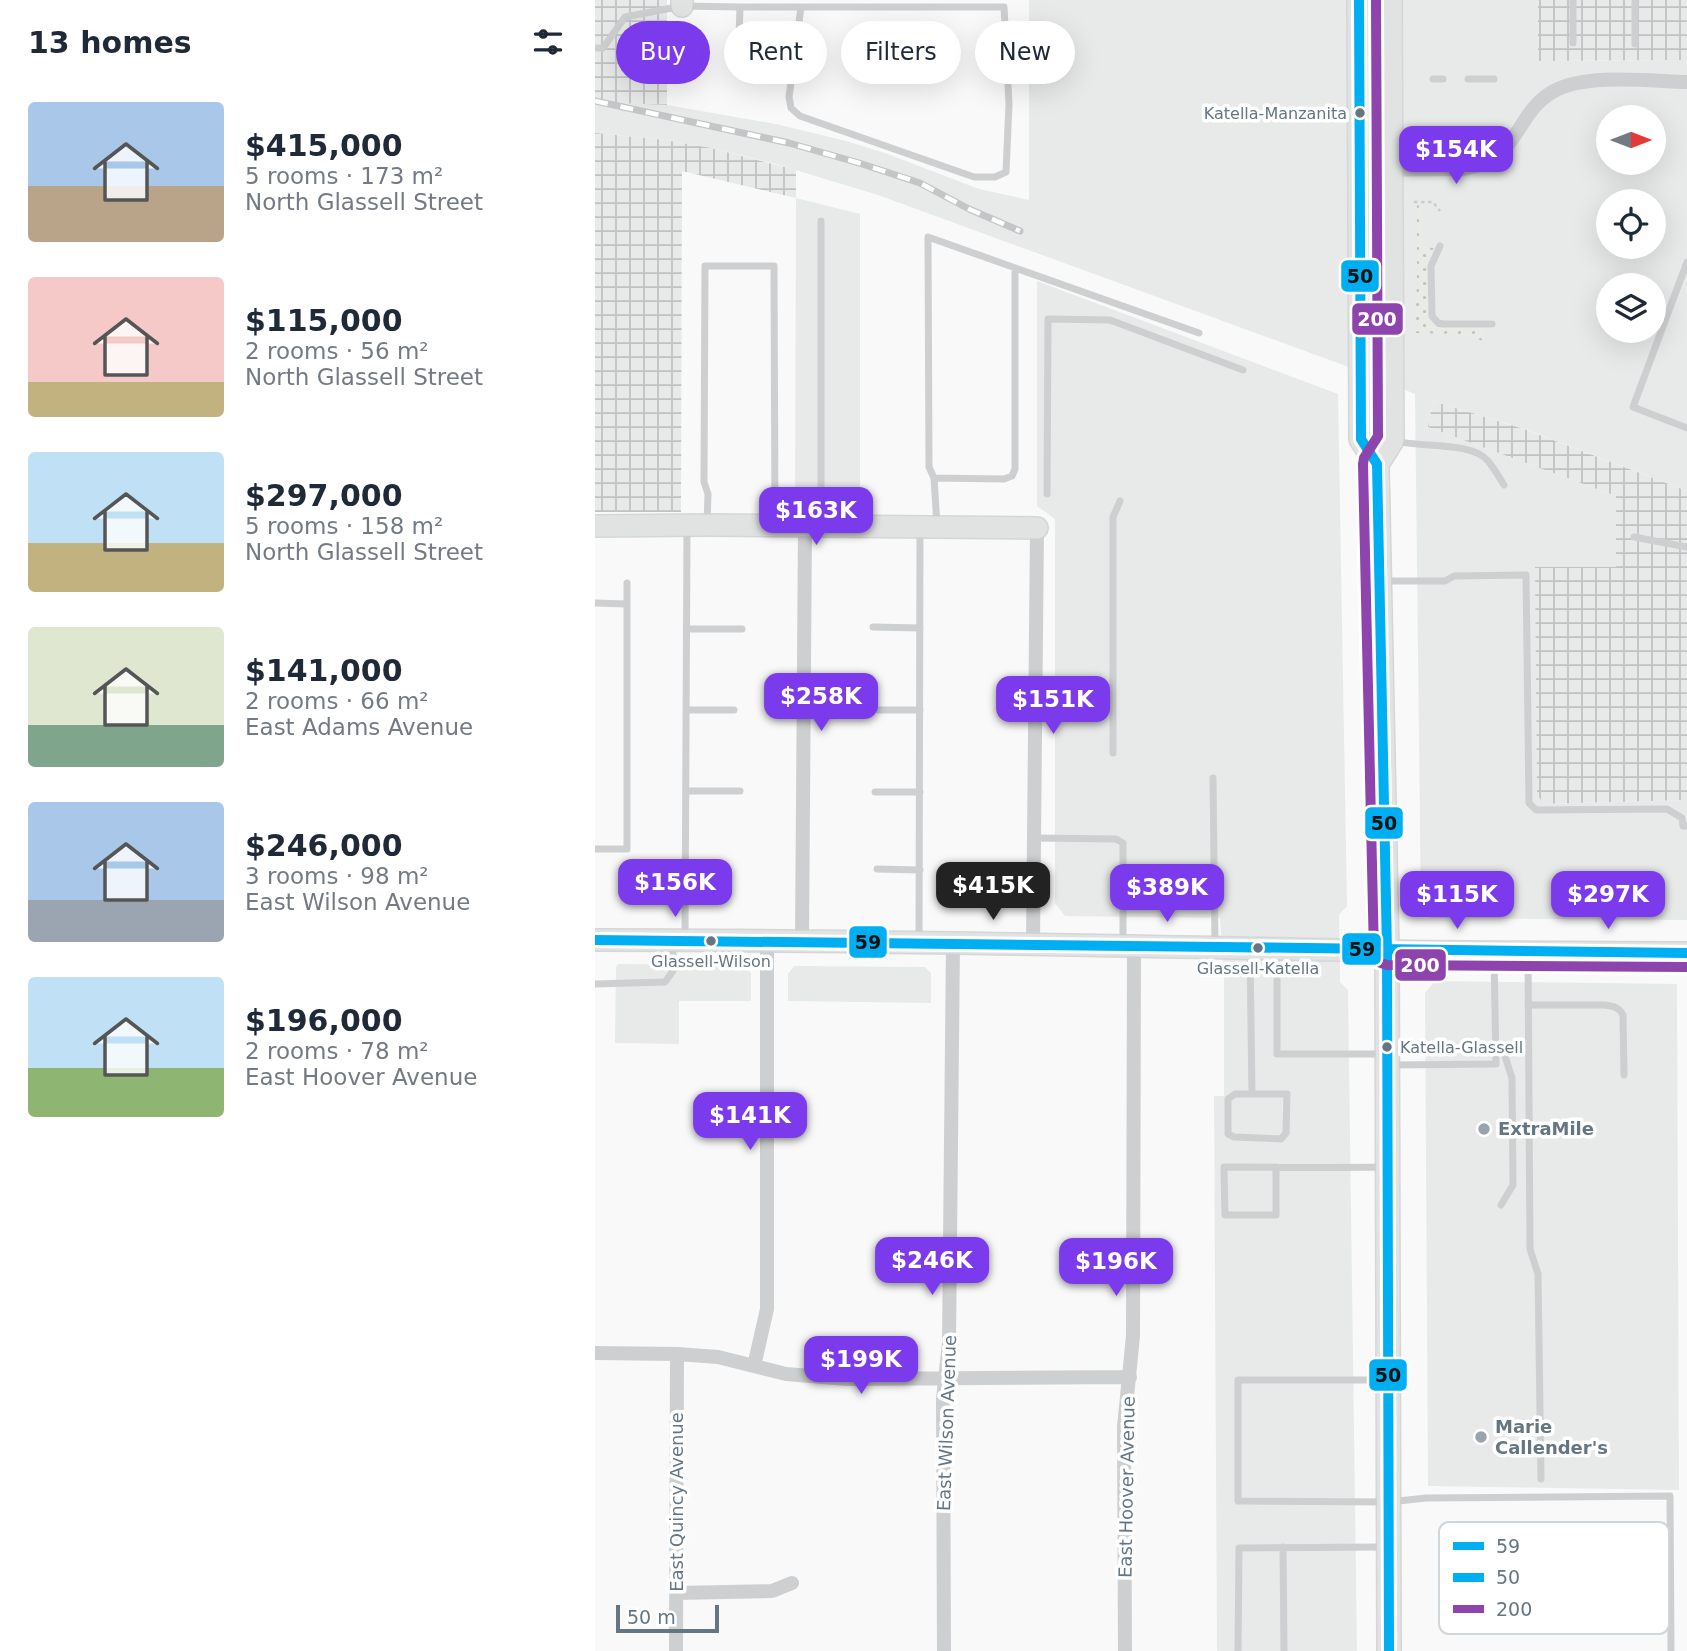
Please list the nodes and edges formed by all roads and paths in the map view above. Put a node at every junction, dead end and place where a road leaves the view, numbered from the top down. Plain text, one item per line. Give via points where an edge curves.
1 (1359, 0) edge
2 (1390, 0) edge
3 (1573, 0) edge
4 (1635, 0) edge
5 (681, 3) edge
6 (740, 7) junction
7 (801, 7) junction
8 (739, 21) edge
9 (1573, 43) dead end
10 (1635, 44) dead end
11 (595, 48) edge
12 (1433, 79) dead end
13 (1443, 79) dead end
14 (1468, 79) dead end
15 (1494, 79) dead end
16 (1687, 82) edge
17 (1391, 169) junction
18 (1359, 170) junction
19 (1414, 202) dead end
20 (1440, 211) dead end
21 (821, 221) dead end
22 (1440, 246) dead end
23 (1687, 262) edge
24 (1015, 268) junction
25 (1492, 324) dead end
26 (1199, 333) dead end
27 (1243, 370) dead end
28 (1687, 428) edge
29 (1392, 440) junction
30 (1377, 464) junction
31 (935, 478) junction
32 (1504, 485) dead end
33 (1047, 494) dead end
34 (1120, 501) dead end
35 (697, 525) junction
36 (775, 525) junction
37 (595, 526) edge
38 (813, 526) junction
39 (928, 526) junction
40 (1037, 528) joint
41 (1634, 537) dead end
42 (1687, 547) edge
43 (1379, 581) junction
44 (627, 583) dead end
45 (595, 603) edge
46 (626, 604) junction
47 (873, 627) dead end
48 (920, 628) junction
49 (687, 629) junction
50 (742, 629) dead end
51 (686, 710) junction
52 (734, 710) dead end
53 (879, 710) dead end
54 (920, 710) junction
55 (1113, 753) dead end
56 (1213, 778) dead end
57 (686, 791) junction
58 (740, 791) dead end
59 (875, 792) dead end
60 (920, 792) junction
61 (1687, 825) edge
62 (1035, 838) junction
63 (595, 849) edge
64 (877, 869) dead end
65 (920, 870) junction
66 (595, 940) edge
67 (679, 940) junction
68 (767, 940) junction
69 (802, 940) junction
70 (919, 942) junction
71 (953, 942) junction
72 (1033, 943) junction
73 (1128, 945) junction
74 (1215, 946) junction
75 (1250, 947) junction
76 (1277, 948) junction
77 (1387, 951) junction
78 (1528, 951) junction
79 (1494, 952) junction
80 (1687, 953) edge
81 (595, 984) edge
82 (1528, 1005) junction
83 (1504, 1053) dead end
84 (1387, 1060) junction
85 (1624, 1075) dead end
86 (1252, 1094) junction
87 (1276, 1167) junction
88 (1387, 1167) junction
89 (1501, 1205) dead end
90 (595, 1353) edge
91 (677, 1354) junction
92 (754, 1366) junction
93 (946, 1377) junction
94 (1130, 1377) junction
95 (1388, 1380) junction
96 (1541, 1479) dead end
97 (1389, 1502) junction
98 (1283, 1546) junction
99 (1389, 1547) junction
100 (792, 1583) dead end
101 (676, 1592) junction
102 (676, 1651) edge
103 (944, 1651) edge
104 (1125, 1651) edge
105 (1238, 1651) edge
106 (1284, 1651) edge
107 (1389, 1651) edge
108 (1671, 1651) edge

1 - 18 main road
2 - 17 main road
3 - 9 lane
4 - 10 lane
5 - 6 lane
5 - 11 lane via 625,17 603,48
6 - 7 lane
6 - 8 lane
7 - 7 lane via 789,97 791,108 800,116 974,177 1006,172 1009,104 1004,7
12 - 13 lane
14 - 15 lane
16 - 17 street via 1576,83 1545,96 1503,151 1478,167
17 - 18 street
17 - 29 main road
18 - 30 main road via 1361,439
19 - 20 path via 1433,202
21 - 38 lane
22 - 25 lane via 1431,266 1432,316 1443,324
23 - 28 lane via 1633,407
24 - 26 lane
24 - 31 lane via 1012,477
24 - 31 lane via 928,237 929,467
27 - 33 lane via 1110,320 1048,319
29 - 30 main road
29 - 32 lane via 1455,446 1487,458
30 - 43 main road
31 - 39 lane
34 - 55 lane via 1113,517
35 - 36 main road
35 - 36 lane via 708,494 705,266 774,266
35 - 37 main road
35 - 49 lane
36 - 38 main road
38 - 39 main road
38 - 69 street
39 - 40 main road
39 - 48 lane
40 - 62 street
41 - 42 lane
43 - 61 lane via 1526,575 1529,803 1536,810 1667,808
43 - 77 main road
44 - 46 lane
45 - 46 lane
46 - 63 lane via 627,849
47 - 48 lane
48 - 54 lane
49 - 50 lane
49 - 51 lane
51 - 52 lane
51 - 57 lane
53 - 54 lane
54 - 60 lane
56 - 74 lane
57 - 58 lane
57 - 67 lane
59 - 60 lane
60 - 65 lane
62 - 72 street
62 - 73 lane via 1116,839 1123,843
64 - 65 lane
65 - 70 lane
66 - 67 main road
67 - 68 main road
67 - 81 lane via 673,971 665,982
68 - 69 main road
68 - 92 street via 767,1309
69 - 70 main road
70 - 71 main road
71 - 72 main road
71 - 93 street, East Wilson Avenue
72 - 73 main road
73 - 74 main road
73 - 94 street, East Hoover Avenue
74 - 75 main road
75 - 76 main road
75 - 86 lane
76 - 77 main road
76 - 84 lane via 1277,1054
77 - 79 main road
77 - 84 main road
78 - 79 main road
78 - 80 main road
78 - 82 lane
79 - 84 lane via 1496,1064
82 - 85 lane via 1604,1005 1621,1010
82 - 96 lane via 1530,1249 1538,1274
83 - 89 lane via 1512,1078 1513,1185
84 - 88 main road
86 - 86 lane via 1287,1094 1286,1133 1281,1139 1228,1134 1228,1100 1235,1094
87 - 87 lane via 1224,1167 1225,1215 1276,1215
87 - 88 lane
88 - 95 main road
90 - 91 street
91 - 92 street
91 - 101 street, East Quincy Avenue
92 - 93 street via 847,1379
93 - 94 street
93 - 103 street, East Wilson Avenue
94 - 104 street, East Hoover Avenue via 1124,1427
95 - 97 main road
95 - 97 lane via 1238,1380 1238,1501
97 - 99 main road
97 - 108 lane via 1669,1496
98 - 99 lane
98 - 105 lane via 1239,1548
98 - 106 lane
99 - 107 main road
100 - 101 street via 772,1591
101 - 102 street, East Quincy Avenue

